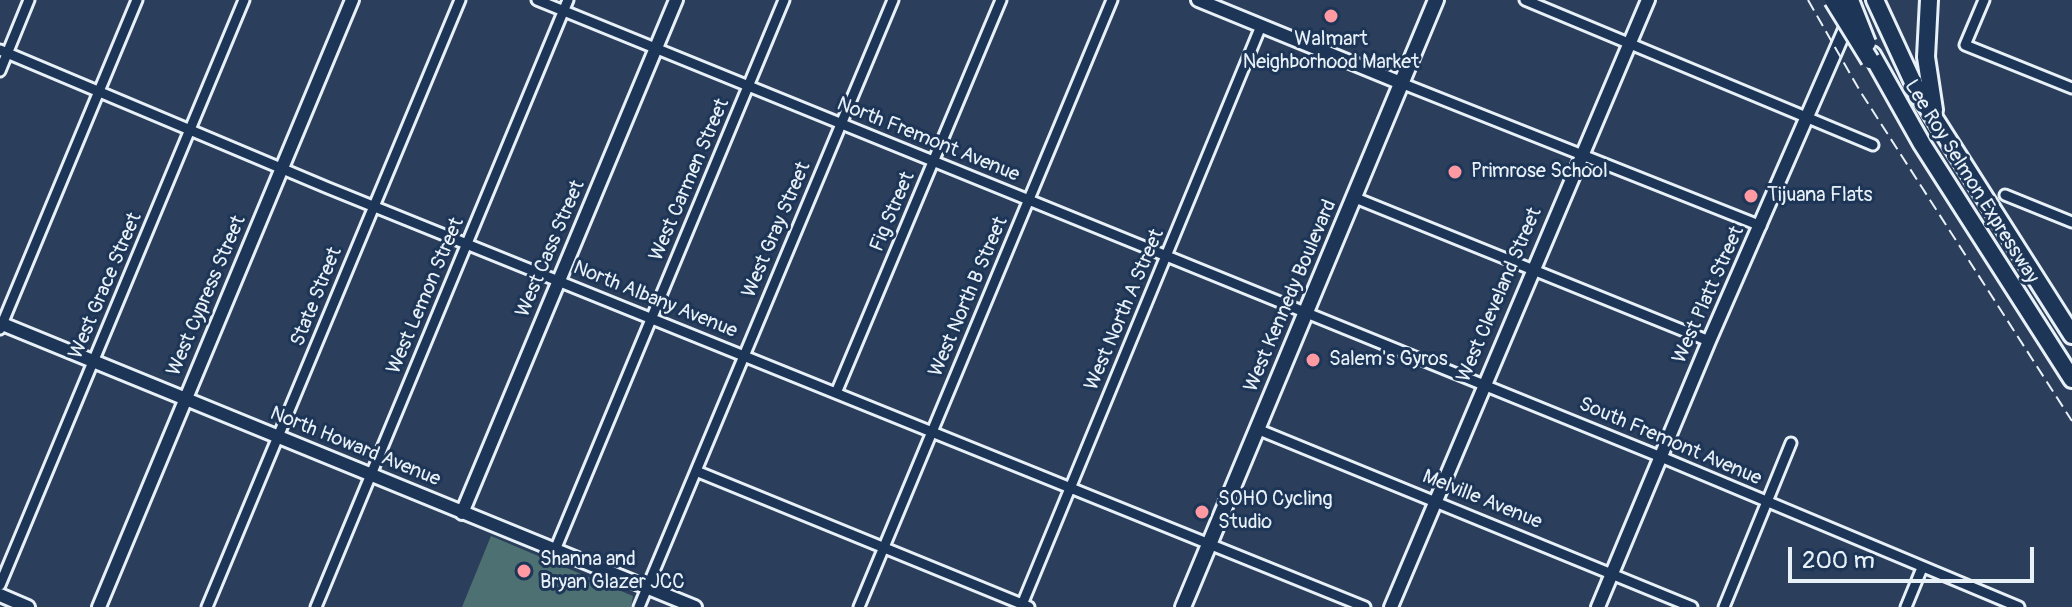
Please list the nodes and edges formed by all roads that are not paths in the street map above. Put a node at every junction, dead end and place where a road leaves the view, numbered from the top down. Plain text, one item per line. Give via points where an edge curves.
1 (29, 0) edge
2 (137, 0) edge
3 (244, 0) edge
4 (352, 0) edge
5 (460, 0) edge
6 (537, 0) edge
7 (568, 0) edge
8 (676, 0) edge
9 (784, 0) edge
10 (893, 0) edge
11 (1001, 0) edge
12 (1112, 0) edge
13 (1198, 0) edge
14 (1436, 0) edge
15 (1525, 0) edge
16 (1648, 0) edge
17 (1833, 0) edge
18 (1850, 0) edge
19 (1858, 0) edge
20 (1929, 0) edge
21 (1984, 0) edge
22 (1226, 5) edge
23 (1878, 8) edge
24 (564, 11) junction
25 (1261, 26) junction
26 (1630, 43) junction
27 (656, 49) junction
28 (4, 52) edge
29 (1873, 61) junction
30 (0, 71) edge
31 (1401, 83) junction
32 (749, 87) junction
33 (2072, 88) edge
34 (98, 91) junction
35 (1807, 117) junction
36 (841, 124) junction
37 (1939, 127) junction
38 (190, 130) junction
39 (1873, 145) dead end
40 (1583, 155) junction
41 (933, 162) junction
42 (282, 169) junction
43 (2005, 195) dead end
44 (1353, 197) junction
45 (1029, 201) junction
46 (374, 206) junction
47 (2071, 219) edge
48 (1761, 226) junction
49 (467, 244) junction
50 (1167, 257) junction
51 (1531, 271) junction
52 (559, 281) junction
53 (1305, 313) junction
54 (652, 319) junction
55 (1, 325) edge
56 (2072, 335) edge
57 (1709, 341) junction
58 (744, 355) junction
59 (94, 362) junction
60 (2072, 379) edge
61 (1483, 385) junction
62 (836, 393) junction
63 (186, 400) junction
64 (1257, 429) junction
65 (932, 432) junction
66 (278, 438) junction
67 (1791, 443) dead end
68 (1661, 457) junction
69 (696, 471) junction
70 (370, 475) junction
71 (1070, 488) junction
72 (1435, 500) junction
73 (1768, 503) junction
74 (462, 513) junction
75 (1209, 545) junction
76 (884, 548) junction
77 (555, 550) junction
78 (1922, 568) junction
79 (1613, 572) junction
80 (0, 585) edge
81 (647, 588) junction
82 (0, 595) edge
83 (1024, 606) edge
84 (28, 607) edge
85 (99, 607) edge
86 (207, 607) edge
87 (316, 607) edge
88 (639, 607) edge
89 (695, 607) edge
90 (859, 607) edge
91 (1183, 607) edge
92 (1365, 607) edge
93 (1391, 607) edge
94 (1598, 607) edge
95 (1692, 607) edge
96 (1724, 607) edge
97 (1906, 607) edge
98 (2019, 607) edge

1 - 28 street
2 - 34 street
3 - 38 street, West Grace Street
4 - 42 main road, West Cypress Street
5 - 46 street, State Street
6 - 24 street, North Fremont Avenue
7 - 24 street, West Lemon Street
8 - 27 main road, West Cass Street
9 - 32 street, West Carmen Street
10 - 36 street, West Gray Street
11 - 41 street, Fig Street
12 - 45 street, West North B Street
13 - 22 main road
14 - 31 main road, West Kennedy Boulevard
15 - 26 street
16 - 26 main road, West Cleveland Street
17 - 29 highway, bridge
18 - 29 highway, Lee Roy Selmon Expressway, bridge
19 - 35 main road, West Platt Street
20 - 37 highway via 1927,66
21 - 33 street via 1965,45
22 - 25 main road
23 - 37 highway, Lee Roy Selmon Expressway via 1901,62
24 - 27 street, North Fremont Avenue
24 - 49 street, West Lemon Street
25 - 31 main road
25 - 50 street, West North A Street
26 - 35 street
26 - 40 main road, West Cleveland Street
27 - 32 street, North Fremont Avenue
27 - 52 main road, West Cass Street
28 - 30 street
28 - 34 street, North Albany Avenue
29 - 60 highway, Lee Roy Selmon Expressway
31 - 40 street
31 - 44 main road, West Kennedy Boulevard
32 - 36 street, North Fremont Avenue
32 - 54 street, West Carmen Street
34 - 38 street, North Albany Avenue
34 - 55 street
35 - 39 street
35 - 48 main road, West Platt Street
36 - 41 street, North Fremont Avenue
36 - 58 street, West Gray Street
37 - 56 highway, Lee Roy Selmon Expressway
38 - 42 street, North Albany Avenue
38 - 59 street, West Grace Street
40 - 48 street
40 - 51 main road, West Cleveland Street
41 - 45 street, North Fremont Avenue
41 - 62 street, Fig Street
42 - 46 street, North Albany Avenue
42 - 63 main road, West Cypress Street
43 - 47 street
44 - 51 street
44 - 53 main road, West Kennedy Boulevard
45 - 50 street, North Fremont Avenue
45 - 65 street, West North B Street
46 - 49 street, North Albany Avenue
46 - 66 street, State Street
48 - 57 main road, West Platt Street
49 - 52 street, North Albany Avenue
49 - 70 street, West Lemon Street
50 - 53 street, North Fremont Avenue
50 - 71 street, West North A Street
51 - 57 street
51 - 61 main road, West Cleveland Street
52 - 54 street, North Albany Avenue
52 - 74 main road, West Cass Street
53 - 61 street, South Fremont Avenue
53 - 64 main road, West Kennedy Boulevard
54 - 58 street, North Albany Avenue
54 - 77 street, West Carmen Street
55 - 59 main road, North Howard Avenue
57 - 68 main road, West Platt Street
58 - 62 street, North Albany Avenue
58 - 69 street, West Gray Street
59 - 63 main road, North Howard Avenue
59 - 80 street, West Grace Street
61 - 68 street, South Fremont Avenue
61 - 72 main road, West Cleveland Street
62 - 65 street, North Albany Avenue
63 - 66 main road, North Howard Avenue
63 - 85 main road, West Cypress Street
64 - 72 street, Melville Avenue
64 - 75 main road, West Kennedy Boulevard
65 - 71 street, North Albany Avenue
65 - 76 street, West North B Street
66 - 70 main road, North Howard Avenue
66 - 86 street, State Street
67 - 73 street
68 - 73 street, South Fremont Avenue
68 - 79 main road, West Platt Street
69 - 76 street
69 - 81 street, West Gray Street
70 - 74 main road, North Howard Avenue
70 - 87 street, West Lemon Street
71 - 75 street, North Albany Avenue
71 - 83 street, West North A Street
72 - 79 street, Melville Avenue
72 - 93 main road, West Cleveland Street
73 - 78 street, South Fremont Avenue
73 - 96 street
74 - 77 main road, North Howard Avenue
75 - 91 main road, West Kennedy Boulevard
75 - 92 street, North Albany Avenue
76 - 83 street
76 - 90 street, West North B Street
77 - 81 main road, North Howard Avenue
78 - 97 street
78 - 98 street, South Fremont Avenue
79 - 94 main road, West Platt Street
79 - 95 street, Melville Avenue
81 - 88 street, West Gray Street
81 - 89 main road, North Howard Avenue
82 - 84 main road

